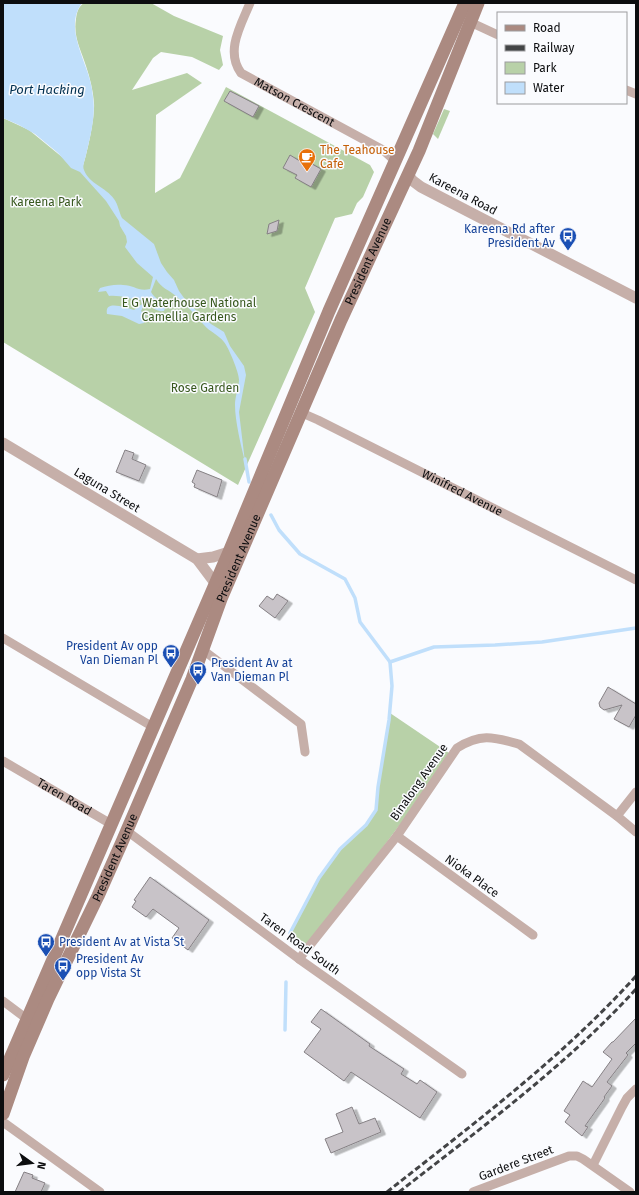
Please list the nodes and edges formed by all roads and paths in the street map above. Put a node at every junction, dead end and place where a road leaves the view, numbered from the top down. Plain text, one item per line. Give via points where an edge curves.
1 (250, 3) edge
2 (465, 3) edge
3 (478, 3) edge
4 (470, 22) junction
5 (497, 35) edge
6 (395, 161) junction
7 (408, 175) junction
8 (636, 298) edge
9 (288, 408) junction
10 (302, 413) junction
11 (3, 443) edge
12 (229, 552) junction
13 (197, 559) junction
14 (636, 580) edge
15 (215, 583) junction
16 (3, 638) edge
17 (189, 643) junction
18 (203, 650) junction
19 (153, 727) junction
20 (305, 752) dead end
21 (3, 761) edge
22 (636, 792) edge
23 (617, 816) junction
24 (111, 824) junction
25 (127, 831) junction
26 (636, 832) edge
27 (396, 836) junction
28 (533, 935) dead end
29 (299, 959) junction
30 (3, 1001) edge
31 (27, 1019) junction
32 (462, 1074) dead end
33 (3, 1075) edge
34 (636, 1089) edge
35 (3, 1114) edge
36 (3, 1122) edge
37 (593, 1164) junction
38 (100, 1192) edge
39 (473, 1192) edge
40 (630, 1192) edge

1 - 6 street, Matson Crescent via 240,26 233,53 234,62 241,73 383,150
2 - 6 main road, President Avenue
3 - 4 main road, President Avenue
4 - 5 street
4 - 7 main road, President Avenue via 439,104
6 - 7 main road, Matson Crescent
6 - 9 main road, President Avenue
7 - 8 street, Kareena Road via 423,188
7 - 10 main road, President Avenue via 359,280
9 - 10 main road, Winifred Avenue
9 - 12 main road, President Avenue
10 - 14 street, Winifred Avenue
10 - 18 main road, President Avenue via 220,599
11 - 13 street, Laguna Street
12 - 13 street
12 - 15 main road, President Avenue
13 - 15 street, Laguna Street
15 - 17 main road, President Avenue
16 - 19 street
17 - 18 main road
17 - 19 main road, President Avenue
18 - 20 street via 301,724
18 - 25 main road, President Avenue
19 - 24 main road, President Avenue
21 - 24 street, Taren Road
22 - 23 street
23 - 26 street, Binalong Avenue
23 - 27 street, Binalong Avenue via 519,744 485,737 469,741 457,748
24 - 25 main road, Taren Road
24 - 31 main road, President Avenue
25 - 29 street, Taren Road South
25 - 35 main road, President Avenue via 48,999
27 - 28 street, Nioka Place
27 - 29 street, Binalong Avenue
29 - 32 street, Taren Road South
30 - 31 street
31 - 33 main road, President Avenue
34 - 37 street via 627,1098
36 - 38 street
37 - 39 street, Gardere Street via 577,1156 569,1156
37 - 40 street

